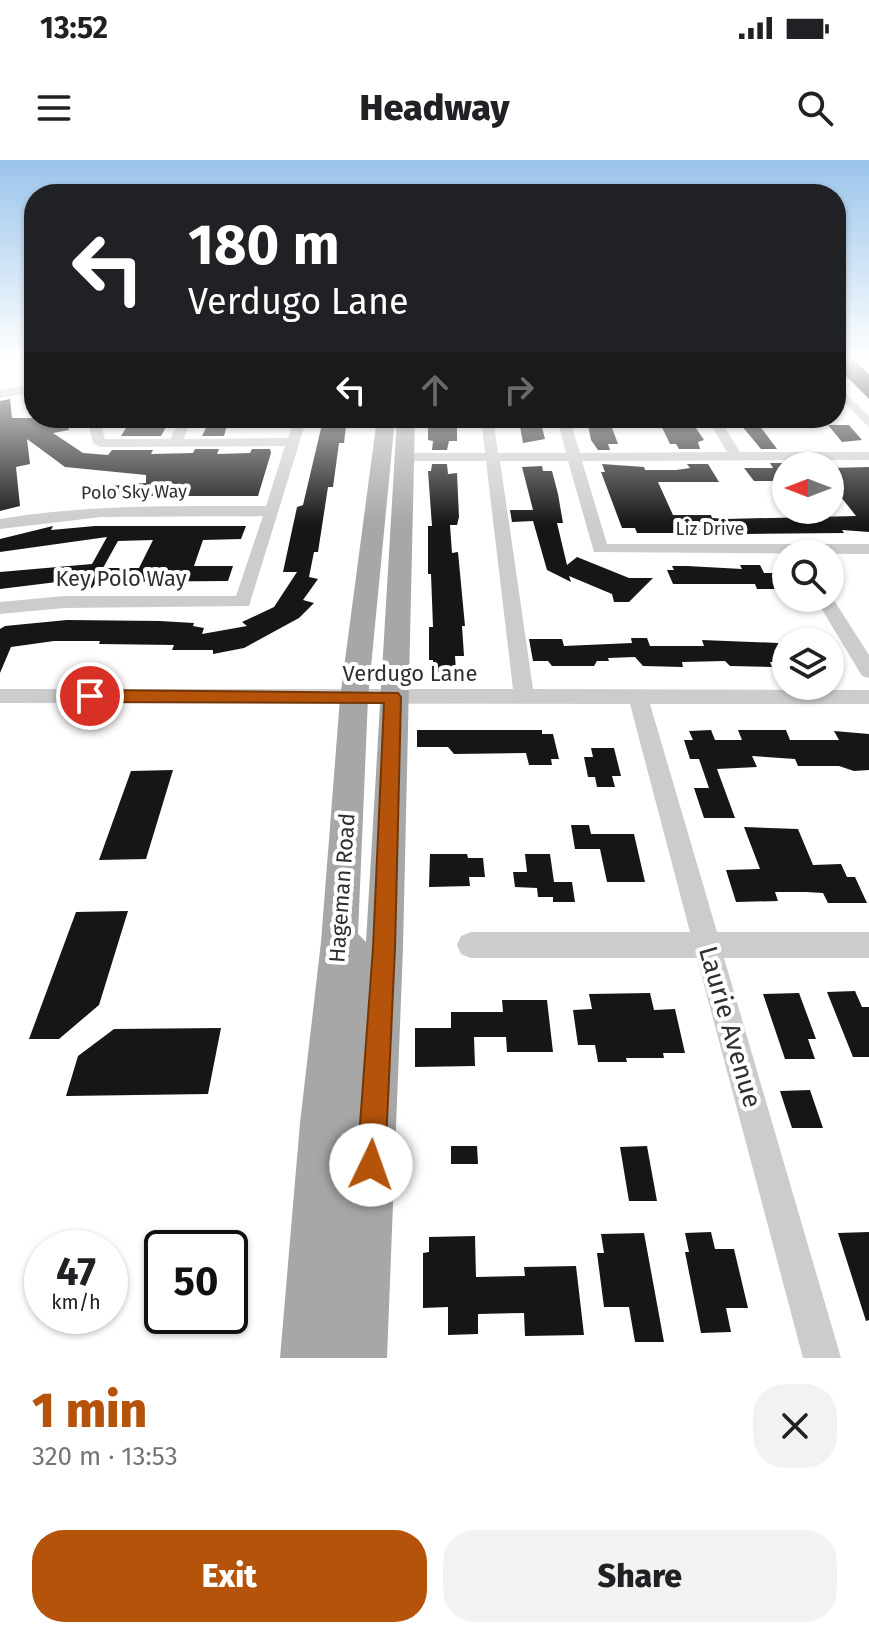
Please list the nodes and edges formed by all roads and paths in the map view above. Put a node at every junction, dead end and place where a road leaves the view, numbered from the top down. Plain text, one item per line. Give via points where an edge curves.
1 (96, 428) edge
2 (182, 428) edge
3 (298, 428) edge
4 (386, 428) edge
5 (394, 428) edge
6 (406, 428) edge
7 (489, 428) edge
8 (566, 428) edge
9 (719, 428) edge
10 (295, 442) junction
11 (174, 443) junction
12 (493, 456) junction
13 (574, 456) junction
14 (736, 456) junction
15 (869, 456) edge
16 (405, 457) junction
17 (270, 511) junction
18 (0, 524) edge
19 (869, 549) edge
20 (844, 550) edge
21 (772, 551) edge
22 (0, 608) edge
23 (833, 612) edge
24 (869, 671) edge
25 (0, 696) edge
26 (524, 696) junction
27 (373, 697) junction
28 (638, 697) junction
29 (869, 697) edge
30 (339, 942) junction
31 (471, 945) dead end
32 (707, 945) junction
33 (869, 945) edge
34 (322, 1123) junction
35 (371, 1165) junction
36 (306, 1358) edge
37 (330, 1358) edge
38 (361, 1358) edge
39 (822, 1358) edge

1 - 11 street via 100,443
2 - 11 street
3 - 10 street
4 - 27 main road, Hageman Road
5 - 16 main road via 393,452
6 - 16 main road, Hageman Road
7 - 12 street
8 - 13 street
9 - 14 street
10 - 11 street
10 - 17 street
12 - 13 street
12 - 16 street
12 - 26 street
13 - 14 street
13 - 21 street, Liz Drive via 600,549
14 - 15 street
16 - 27 main road, Hageman Road
17 - 18 street, Polo Sky Way via 101,511
17 - 22 street, Key Polo Way via 243,602 64,602
19 - 20 street, Liz Drive
23 - 24 street
25 - 27 street, Verdugo Lane
26 - 27 street, Verdugo Lane
26 - 28 street, Verdugo Lane
27 - 30 main road, Hageman Road
27 - 35 main road, Hageman Road via 384,948
28 - 29 street, Verdugo Lane
28 - 32 street, Laurie Avenue
30 - 34 main road, Hageman Road
30 - 35 main road via 352,954 358,970 353,1088
31 - 32 street
32 - 33 street
32 - 39 street, Laurie Avenue
34 - 36 main road, Hageman Road
34 - 37 main road via 338,1186
35 - 38 main road, Hageman Road

